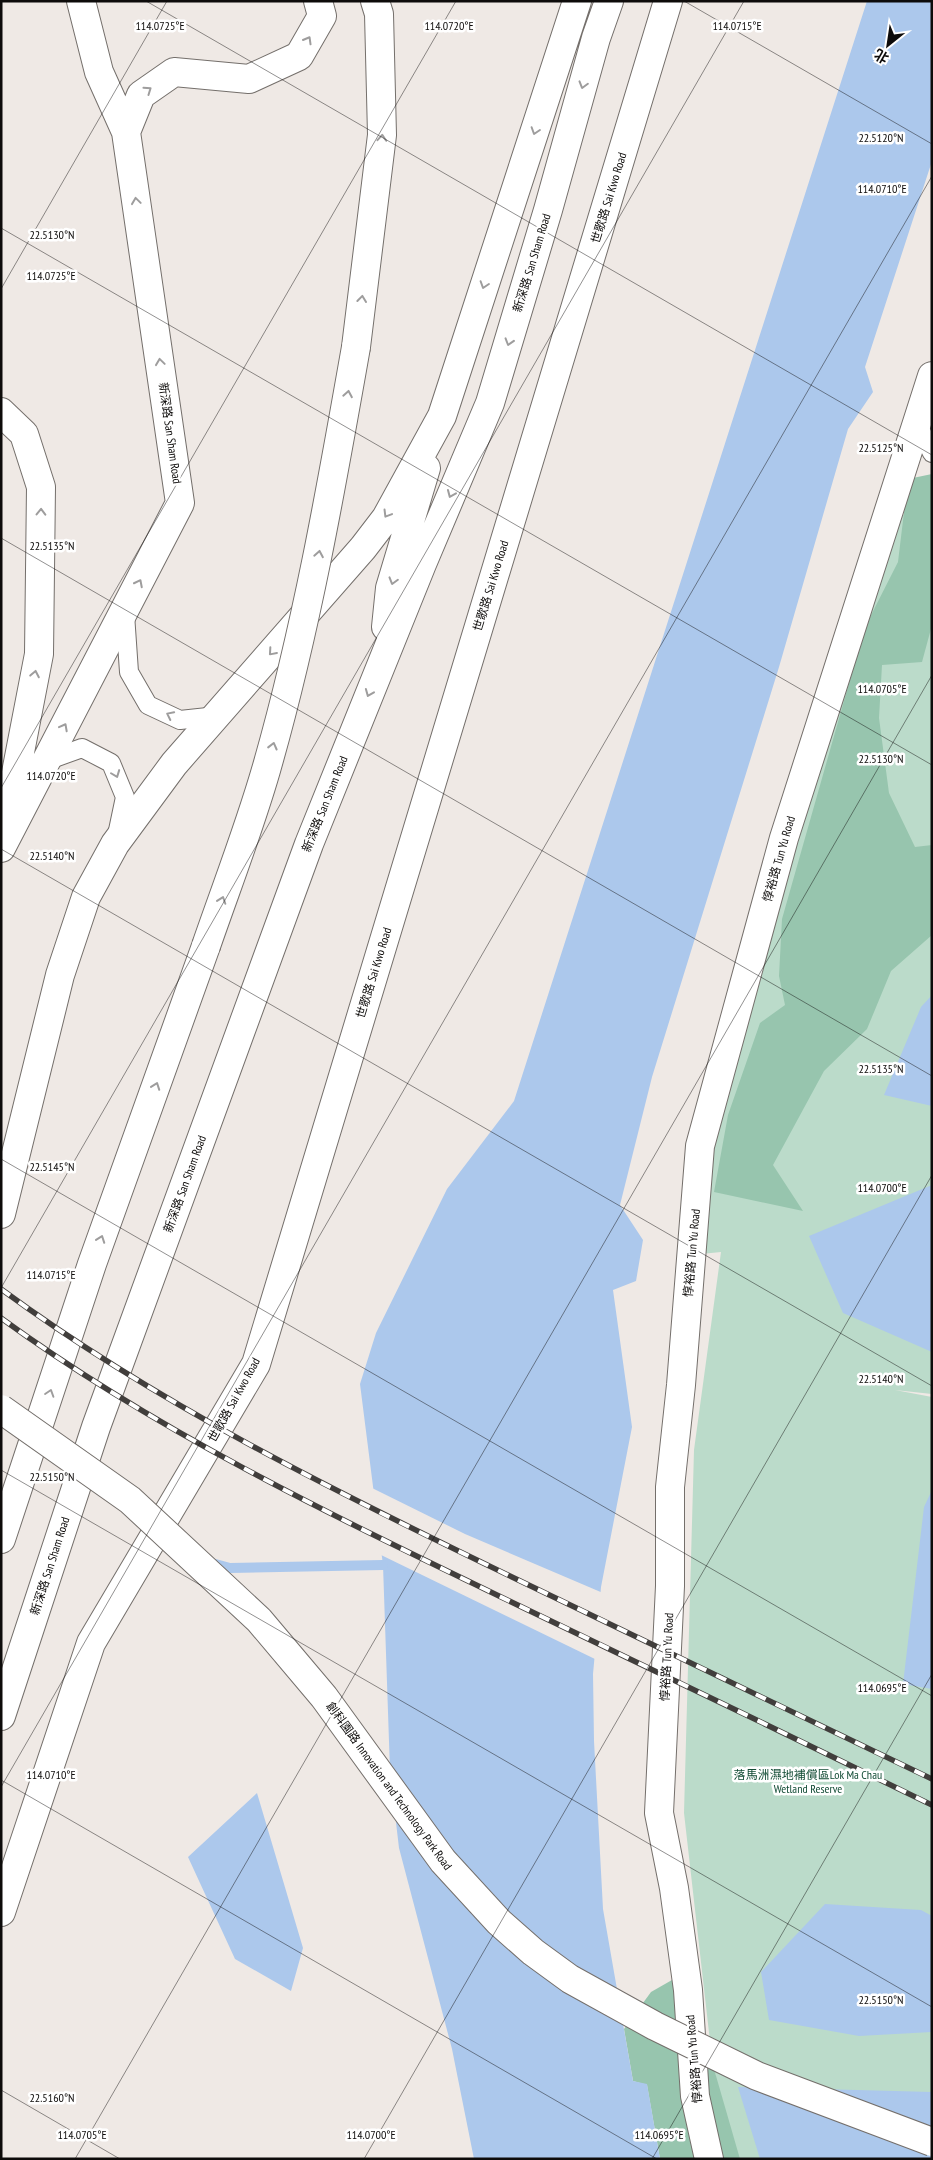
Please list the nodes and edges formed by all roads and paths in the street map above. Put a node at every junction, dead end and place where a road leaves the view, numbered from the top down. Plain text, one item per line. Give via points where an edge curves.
1 (81, 1) edge
2 (318, 1) edge
3 (376, 1) edge
4 (577, 1) edge
5 (609, 1) edge
6 (668, 1) edge
7 (126, 132) junction
8 (932, 376) edge
9 (1, 412) edge
10 (442, 416) junction
11 (917, 423) junction
12 (932, 454) edge
13 (125, 610) junction
14 (383, 657) junction
15 (217, 716) junction
16 (46, 761) junction
17 (115, 844) junction
18 (2, 845) edge
19 (1, 1214) edge
20 (1, 1409) edge
21 (1, 1539) edge
22 (1, 1716) edge
23 (1, 1912) edge
24 (932, 2142) edge
25 (709, 2159) edge

1 - 7 main road, 新深路 San Sham Road via 99,72
7 -> 2 main road via 141,95 174,72 249,79 299,56 322,16
21 -> 3 main road, bridge via 92,1264 266,771 281,714 318,561 356,347 382,135
4 -> 10 main road, 新深路 San Sham Road
5 -> 14 main road, 新深路 San Sham Road via 490,403
6 - 23 main road, 世歌路 Sai Kwo Road via 256,1364 91,1643
13 -> 7 main road, 新深路 San Sham Road via 180,503
8 - 11 main road, 惇裕路 Tun Yu Road
18 -> 9 main road, 新深路 San Sham Road via 39,654 41,487 24,434
10 -> 14 main road, 新深路 San Sham Road via 390,588
10 -> 15 main road, 新深路 San Sham Road via 386,518
11 - 12 lane
11 - 25 main road, 惇裕路 Tun Yu Road via 784,838 700,1146 670,1487 670,1586 659,1813 674,1888 688,1990 695,2096
15 -> 13 lane via 180,720 148,705 129,672
16 -> 13 main road, 新深路 San Sham Road
14 -> 22 main road, 新深路 San Sham Road via 308,844 96,1427
15 - 17 main road, 新深路 San Sham Road via 174,764
16 -> 17 lane via 82,748 111,763 125,797
16 - 18 main road, 新深路 San Sham Road
17 - 19 main road, 新深路 San Sham Road via 86,897 60,975
20 - 24 main road, 創科園路 Innovation and Technology Park Road, bridge via 130,1500 259,1620 324,1697 443,1861 499,1922 533,1952 570,1979 638,2017 757,2076

